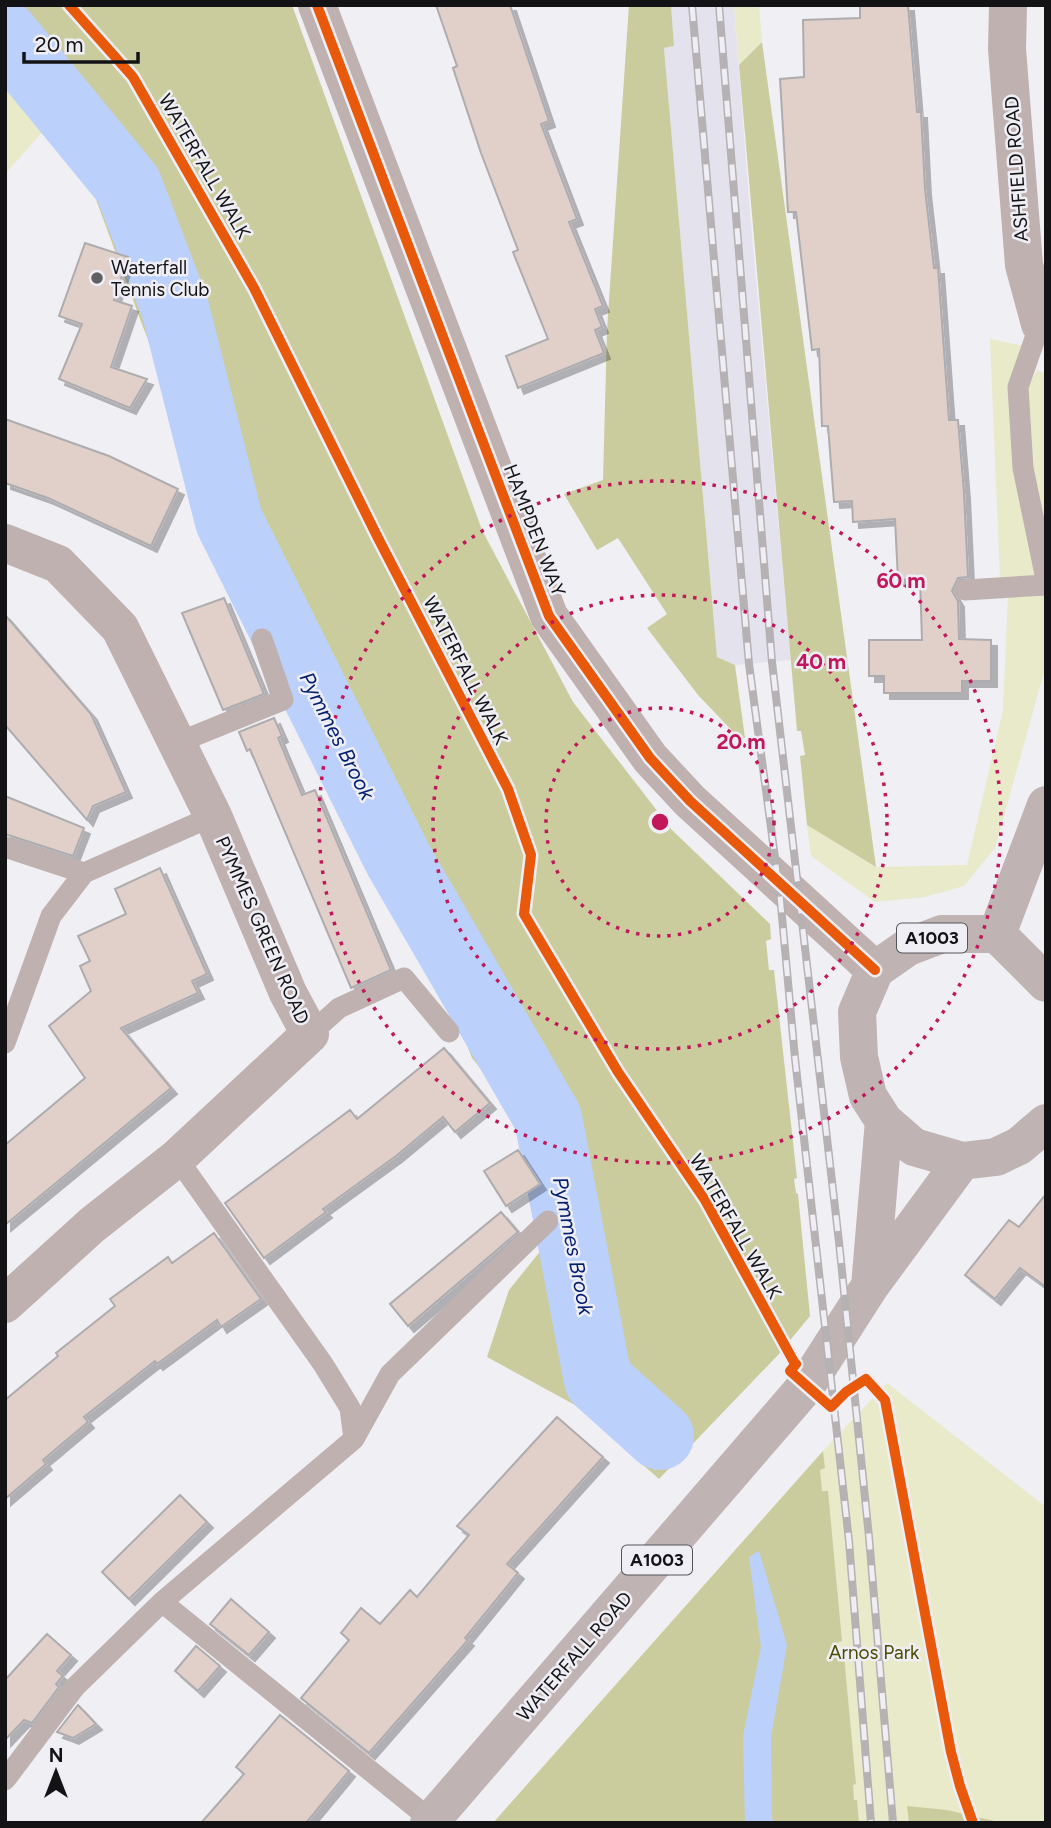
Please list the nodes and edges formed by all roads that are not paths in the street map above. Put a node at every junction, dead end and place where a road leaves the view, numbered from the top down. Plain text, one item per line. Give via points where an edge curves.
1 (317, 5) edge
2 (1008, 5) edge
3 (1043, 325) edge
4 (5, 543) edge
5 (1046, 579) edge
6 (1046, 585) edge
7 (965, 590) dead end
8 (262, 639) dead end
9 (177, 743) junction
10 (213, 816) junction
11 (1043, 824) edge
12 (5, 847) edge
13 (84, 873) junction
14 (997, 934) junction
15 (875, 970) junction
16 (1046, 982) edge
17 (449, 1032) dead end
18 (310, 1034) junction
19 (5, 1043) edge
20 (884, 1121) junction
21 (1046, 1122) edge
22 (177, 1158) junction
23 (962, 1161) junction
24 (548, 1221) dead end
25 (870, 1286) junction
26 (5, 1304) edge
27 (354, 1439) junction
28 (162, 1602) junction
29 (5, 1780) edge
30 (430, 1822) edge

1 - 15 street, HAMPDEN WAY via 549,615 650,758 690,801
2 - 3 street, ASHFIELD ROAD via 1007,49 1024,265
3 - 5 lane via 1018,387 1023,468
4 - 9 street, PYMMES GREEN ROAD via 58,564 120,628
6 - 7 lane
8 - 9 lane via 283,699
9 - 10 street, PYMMES GREEN ROAD
10 - 13 lane
10 - 18 street, PYMMES GREEN ROAD
11 - 14 main road
12 - 13 lane
13 - 19 lane via 51,916
14 - 15 main road, A1003 via 942,934 908,947
14 - 16 main road
15 - 20 main road, A1003 via 857,1012 859,1056 868,1096
17 - 18 lane via 404,978 339,1009
18 - 22 street, PYMMES GREEN ROAD
20 - 23 main road, A1003 via 914,1147
20 - 25 main road, WATERFALL ROAD / A1003
21 - 23 main road, A1003 via 1019,1146 996,1157
22 - 26 street, PYMMES GREEN ROAD via 92,1225
22 - 27 lane via 323,1364 350,1408
23 - 25 main road
24 - 27 lane via 390,1374
25 - 30 main road, WATERFALL ROAD / A1003 via 806,1386
27 - 28 lane
28 - 29 lane via 75,1687
28 - 30 lane

